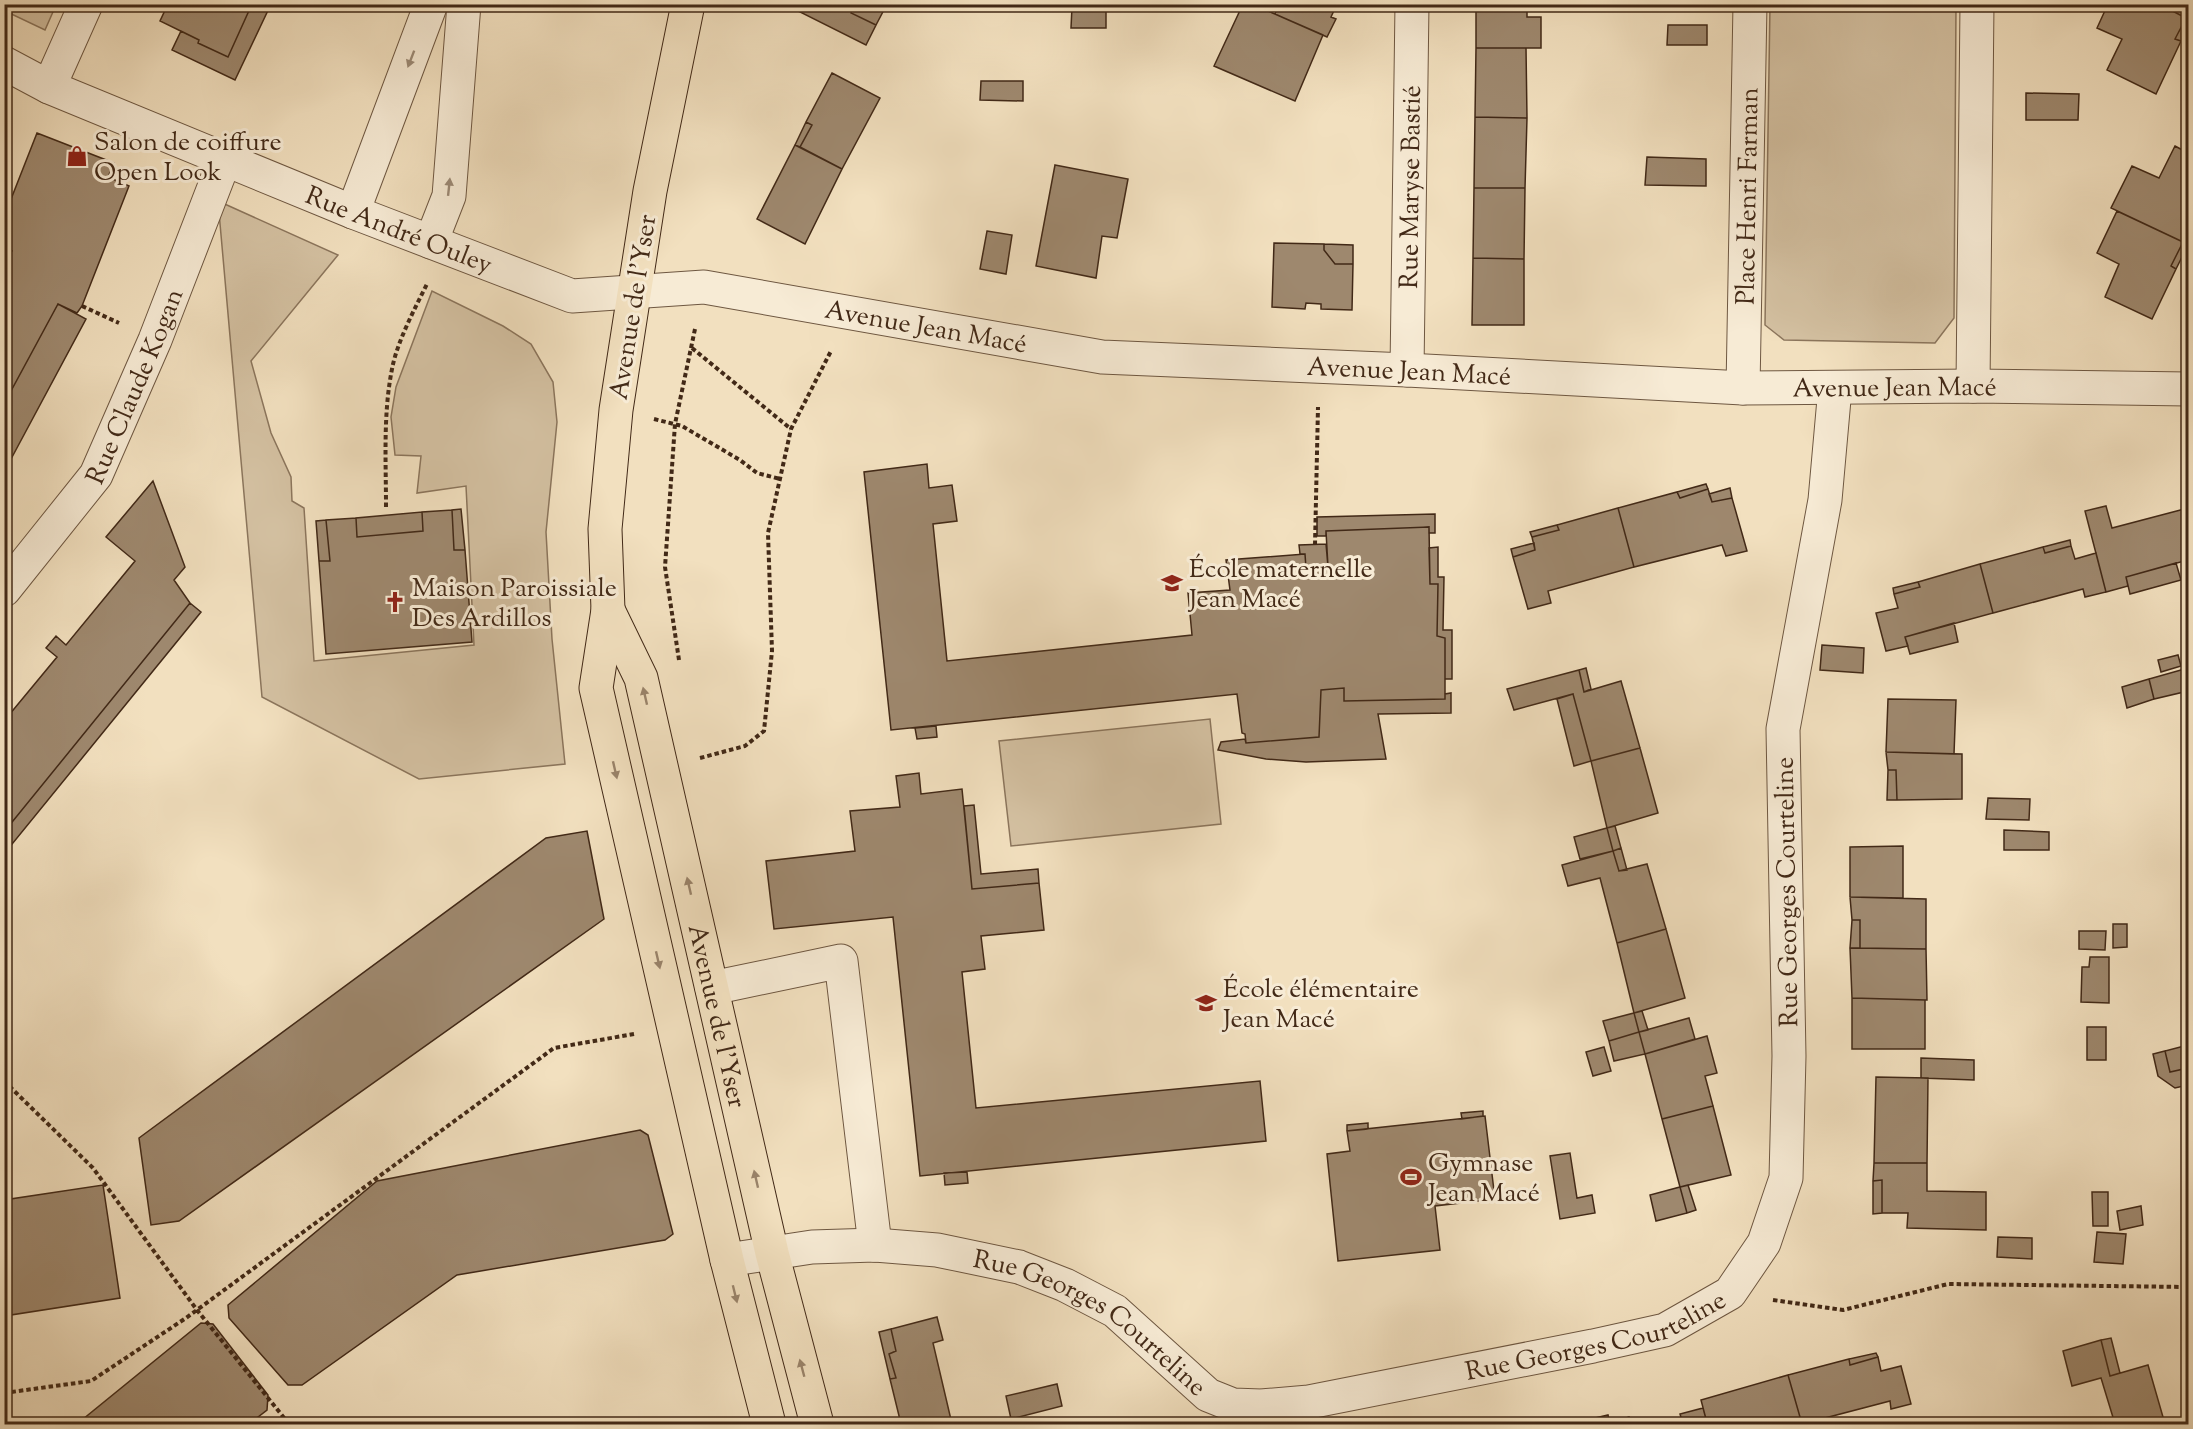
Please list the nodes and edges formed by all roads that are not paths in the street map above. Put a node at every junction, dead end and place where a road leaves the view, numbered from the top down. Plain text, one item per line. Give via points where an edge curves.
1 (86, 4) edge
2 (431, 4) edge
3 (465, 4) edge
4 (1412, 4) edge
5 (1750, 4) edge
6 (1977, 4) edge
7 (687, 5) edge
8 (4, 63) edge
9 (49, 87) junction
10 (225, 159) junction
11 (353, 212) junction
12 (431, 242) junction
13 (634, 292) junction
14 (1407, 370) junction
15 (1973, 386) junction
16 (1743, 388) junction
17 (1834, 388) junction
18 (2188, 389) edge
19 (4, 590) edge
20 (608, 610) junction
21 (712, 988) junction
22 (875, 1245) junction
23 (772, 1253) junction
24 (727, 1260) junction
25 (769, 1425) edge
26 (817, 1425) edge

1 - 9 street
2 -> 11 street
12 -> 3 street via 449,196
4 - 14 street, Rue Maryse Bastié
5 - 16 street, Place Henri Farman
6 - 15 street
7 - 13 main road, Avenue de l'Yser
8 - 9 street, Rue André Ouley
9 - 10 street, Rue André Ouley
10 - 11 street, Rue André Ouley
10 - 19 street, Rue Claude Kogan via 155,340 96,476
11 - 12 street, Rue André Ouley
12 - 13 street, Rue André Ouley via 572,296
13 - 14 street, Avenue Jean Macé via 704,287 1102,357
13 - 20 main road, Avenue de l'Yser via 616,410 605,529
14 - 16 street, Avenue Jean Macé
15 - 17 street, Avenue Jean Macé
15 - 18 street, Avenue Jean Macé
16 - 17 street, Avenue Jean Macé
17 - 22 street, Rue Georges Courteline via 1825,500 1783,729 1790,1056 1786,1178 1764,1243 1730,1293 1665,1330 1309,1402 1233,1405 1208,1395 1114,1311 1065,1285 1019,1268 949,1253
21 -> 20 main road, Avenue de l'Yser via 641,678
20 -> 24 main road, Avenue de l'Yser via 596,688
21 - 22 street via 841,961
23 -> 21 main road, Avenue de l'Yser
22 - 23 street, Rue Georges Courteline
23 - 24 street, Rue Georges Courteline
26 -> 23 main road, Avenue de l'Yser
24 -> 25 main road, Avenue de l'Yser

